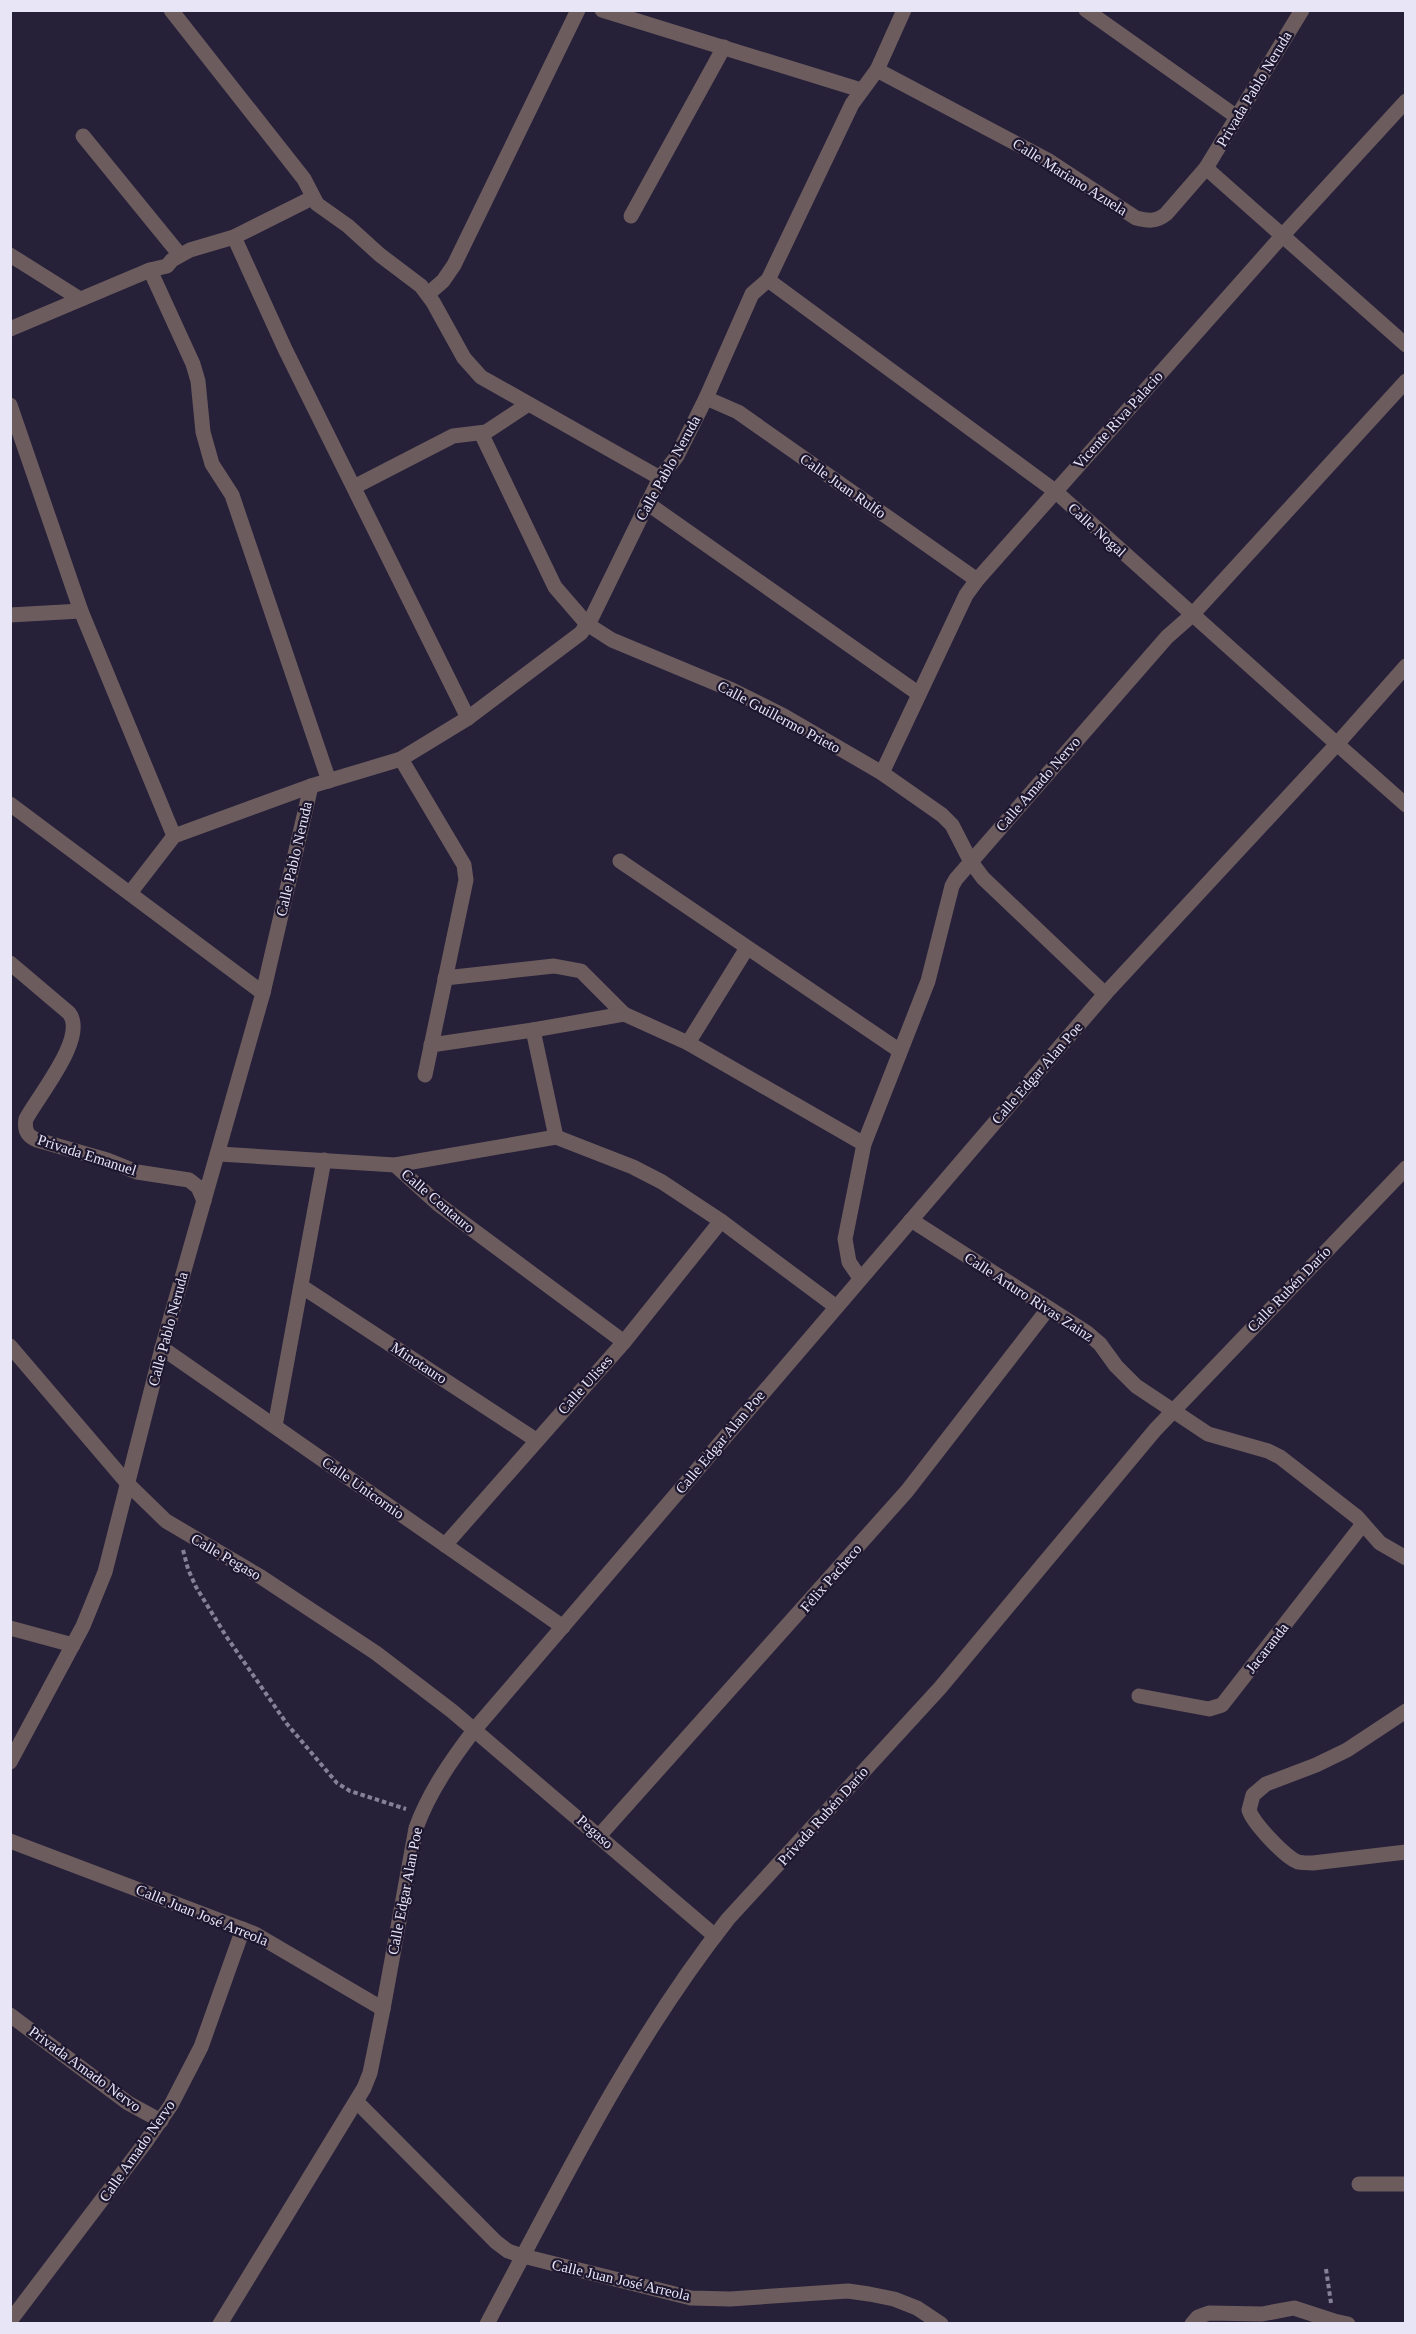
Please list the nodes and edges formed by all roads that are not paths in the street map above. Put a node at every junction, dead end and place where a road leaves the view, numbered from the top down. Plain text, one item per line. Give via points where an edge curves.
1 (171, 10) edge
2 (578, 10) edge
3 (602, 10) edge
4 (904, 10) edge
5 (1086, 10) edge
6 (1302, 10) edge
7 (724, 47) junction
8 (877, 70) junction
9 (861, 90) junction
10 (1406, 101) edge
11 (1237, 117) junction
12 (83, 136) dead end
13 (1206, 168) junction
14 (312, 198) junction
15 (631, 216) dead end
16 (1283, 235) junction
17 (234, 237) junction
18 (10, 255) edge
19 (180, 255) junction
20 (150, 270) junction
21 (768, 280) junction
22 (428, 294) junction
23 (80, 299) junction
24 (10, 328) edge
25 (1406, 345) edge
26 (1406, 381) edge
27 (706, 398) junction
28 (10, 405) edge
29 (527, 405) junction
30 (481, 433) junction
31 (660, 478) junction
32 (354, 487) junction
33 (1055, 491) junction
34 (647, 503) junction
35 (977, 580) junction
36 (81, 610) junction
37 (10, 615) edge
38 (1192, 615) junction
39 (587, 624) junction
40 (1406, 666) edge
41 (919, 693) junction
42 (468, 718) junction
43 (1337, 744) junction
44 (400, 759) junction
45 (882, 773) junction
46 (328, 781) junction
47 (311, 786) junction
48 (10, 804) edge
49 (1406, 805) edge
50 (174, 836) junction
51 (620, 861) dead end
52 (971, 862) junction
53 (130, 893) junction
54 (747, 948) junction
55 (10, 963) edge
56 (445, 978) junction
57 (263, 993) junction
58 (1105, 994) junction
59 (624, 1014) junction
60 (533, 1030) junction
61 (688, 1043) junction
62 (431, 1045) junction
63 (900, 1051) junction
64 (425, 1075) dead end
65 (556, 1137) junction
66 (864, 1144) junction
67 (219, 1154) junction
68 (324, 1160) junction
69 (395, 1165) junction
70 (1406, 1168) edge
71 (204, 1201) junction
72 (911, 1220) junction
73 (721, 1221) junction
74 (860, 1278) junction
75 (301, 1286) junction
76 (835, 1306) junction
77 (1048, 1308) junction
78 (624, 1342) junction
79 (10, 1347) edge
80 (162, 1348) junction
81 (1173, 1411) junction
82 (275, 1426) junction
83 (536, 1440) junction
84 (128, 1484) junction
85 (1363, 1524) junction
86 (445, 1545) junction
87 (1406, 1558) edge
88 (563, 1627) junction
89 (10, 1628) edge
90 (73, 1645) junction
91 (1139, 1696) dead end
92 (1406, 1711) edge
93 (475, 1729) junction
94 (10, 1762) edge
95 (599, 1836) junction
96 (10, 1841) edge
97 (1406, 1852) edge
98 (243, 1929) junction
99 (715, 1936) junction
100 (383, 2009) junction
101 (10, 2015) edge
102 (357, 2102) junction
103 (161, 2121) junction
104 (1359, 2184) dead end
105 (1406, 2184) edge
106 (523, 2256) junction
107 (10, 2320) edge
108 (1193, 2322) edge
109 (1338, 2323) edge
110 (220, 2324) edge
111 (487, 2324) edge
112 (941, 2324) edge

1 - 14 street via 304,179
2 - 22 street via 454,265
3 - 7 street
4 - 8 street, Calle Pablo Neruda
5 - 11 street
6 - 11 street, Privada Pablo Neruda
7 - 9 street
7 - 15 street
8 - 9 street, Calle Pablo Neruda
8 - 13 street, Calle Mariano Azuela via 1049,161 1136,218 1160,219
9 - 21 street, Calle Pablo Neruda
10 - 16 street, Vicente Riva Palacio
11 - 13 street, Privada Pablo Neruda
12 - 19 street
13 - 16 street
14 - 17 street
14 - 22 street via 411,276
16 - 25 street
16 - 33 street, Vicente Riva Palacio
17 - 19 street
17 - 32 street
18 - 23 street
19 - 20 street via 166,266
20 - 23 street
20 - 46 street via 193,364 212,464 232,495
21 - 27 street, Calle Pablo Neruda via 752,294
21 - 33 street, Calle Nogal
22 - 29 street via 472,368 490,384
23 - 24 street
26 - 38 street, Calle Amado Nervo
27 - 31 street, Calle Pablo Neruda via 677,456
27 - 35 street, Calle Juan Rulfo via 738,412
28 - 36 street
29 - 30 street
29 - 31 street
30 - 32 street via 453,436
30 - 39 street, Calle Guillermo Prieto via 555,587
31 - 34 street, Calle Pablo Neruda
32 - 42 street
33 - 35 street, Vicente Riva Palacio
33 - 38 street, Calle Nogal
34 - 39 street, Calle Pablo Neruda
34 - 41 street
35 - 41 street, Vicente Riva Palacio
36 - 37 street
36 - 50 street
38 - 43 street, Calle Nogal
38 - 52 street, Calle Amado Nervo via 1167,637
39 - 42 street, Calle Pablo Neruda via 566,646
39 - 45 street, Calle Guillermo Prieto via 612,640 784,716
40 - 43 street, Calle Edgar Alan Poe
41 - 45 street, Vicente Riva Palacio
42 - 44 street, Calle Pablo Neruda
43 - 49 street, Calle Nogal
43 - 58 street, Calle Edgar Alan Poe
44 - 46 street, Calle Pablo Neruda
44 - 56 street via 464,865 466,880
45 - 52 street, Calle Guillermo Prieto via 942,815 958,834
46 - 47 street, Calle Pablo Neruda
47 - 50 street
47 - 57 street, Calle Pablo Neruda
48 - 53 street
50 - 53 street
51 - 54 street
52 - 58 street, Calle Guillermo Prieto
52 - 63 street, Calle Amado Nervo via 952,886 928,981
53 - 57 street
54 - 61 street
54 - 63 street
55 - 71 street, Privada Emanuel via 69,1013 75,1024 64,1057 26,1119 28,1135 137,1172 189,1179
56 - 59 street via 554,966 567,968 580,971
56 - 62 street
57 - 67 street, Calle Pablo Neruda
58 - 72 street, Calle Edgar Alan Poe
59 - 60 street
59 - 61 street
60 - 62 street
60 - 65 street
61 - 66 street
62 - 64 street
63 - 66 street, Calle Amado Nervo
65 - 69 street
65 - 73 street via 633,1167
66 - 74 street, Calle Amado Nervo via 845,1239 849,1262
67 - 68 street, Calle Centauro
67 - 71 street, Calle Pablo Neruda
68 - 69 street, Calle Centauro
68 - 75 street
69 - 78 street, Calle Centauro via 438,1204
70 - 81 street, Calle Rubén Darío
71 - 80 street, Calle Pablo Neruda
72 - 74 street, Calle Edgar Alan Poe
72 - 77 street, Calle Arturo Rivas Zainz
73 - 76 street
73 - 78 street, Calle Ulises
74 - 76 street, Calle Edgar Alan Poe
75 - 82 street
75 - 83 street, Minotauro
76 - 88 street, Calle Edgar Alan Poe
77 - 81 street, Calle Arturo Rivas Zainz via 1095,1338 1136,1386
77 - 95 street, Félix Pacheco via 907,1491
78 - 83 street, Calle Ulises
79 - 84 street, Calle Pegaso
80 - 82 street, Calle Unicornio
80 - 84 street, Calle Pablo Neruda
81 - 85 street, Calle Arturo Rivas Zainz via 1212,1436 1274,1453
81 - 99 street, Privada Rubén Darío via 939,1688
82 - 86 street, Calle Unicornio
83 - 86 street, Calle Ulises
84 - 90 street, Calle Pablo Neruda via 105,1572
84 - 93 street, Calle Pegaso via 183,1532 261,1577 376,1653
85 - 87 street, Calle Arturo Rivas Zainz via 1380,1543
85 - 91 street, Jacaranda via 1222,1705 1209,1709
86 - 88 street, Calle Unicornio
88 - 93 street, Calle Edgar Alan Poe
89 - 90 street
90 - 94 street, Calle Pablo Neruda
92 - 97 street via 1347,1750 1266,1784 1253,1796 1249,1810 1257,1824 1299,1862
93 - 95 street, Pegaso
93 - 100 street, Calle Edgar Alan Poe via 421,1814
95 - 99 street, Pegaso
96 - 98 street, Calle Juan José Arreola
98 - 100 street, Calle Juan José Arreola
98 - 103 street, Calle Amado Nervo via 201,2047
99 - 106 street, Privada Rubén Darío via 642,2041
100 - 102 street, Calle Edgar Alan Poe via 370,2073
101 - 103 street, Privada Amado Nervo via 128,2103
102 - 106 street, Calle Juan José Arreola via 496,2242
102 - 110 street, Calle Edgar Alan Poe
103 - 107 street, Calle Amado Nervo
104 - 105 street
106 - 111 street
106 - 112 street, Calle Juan José Arreola via 691,2298 848,2291 869,2294 917,2307
108 - 109 street via 1209,2313 1262,2314 1294,2308

